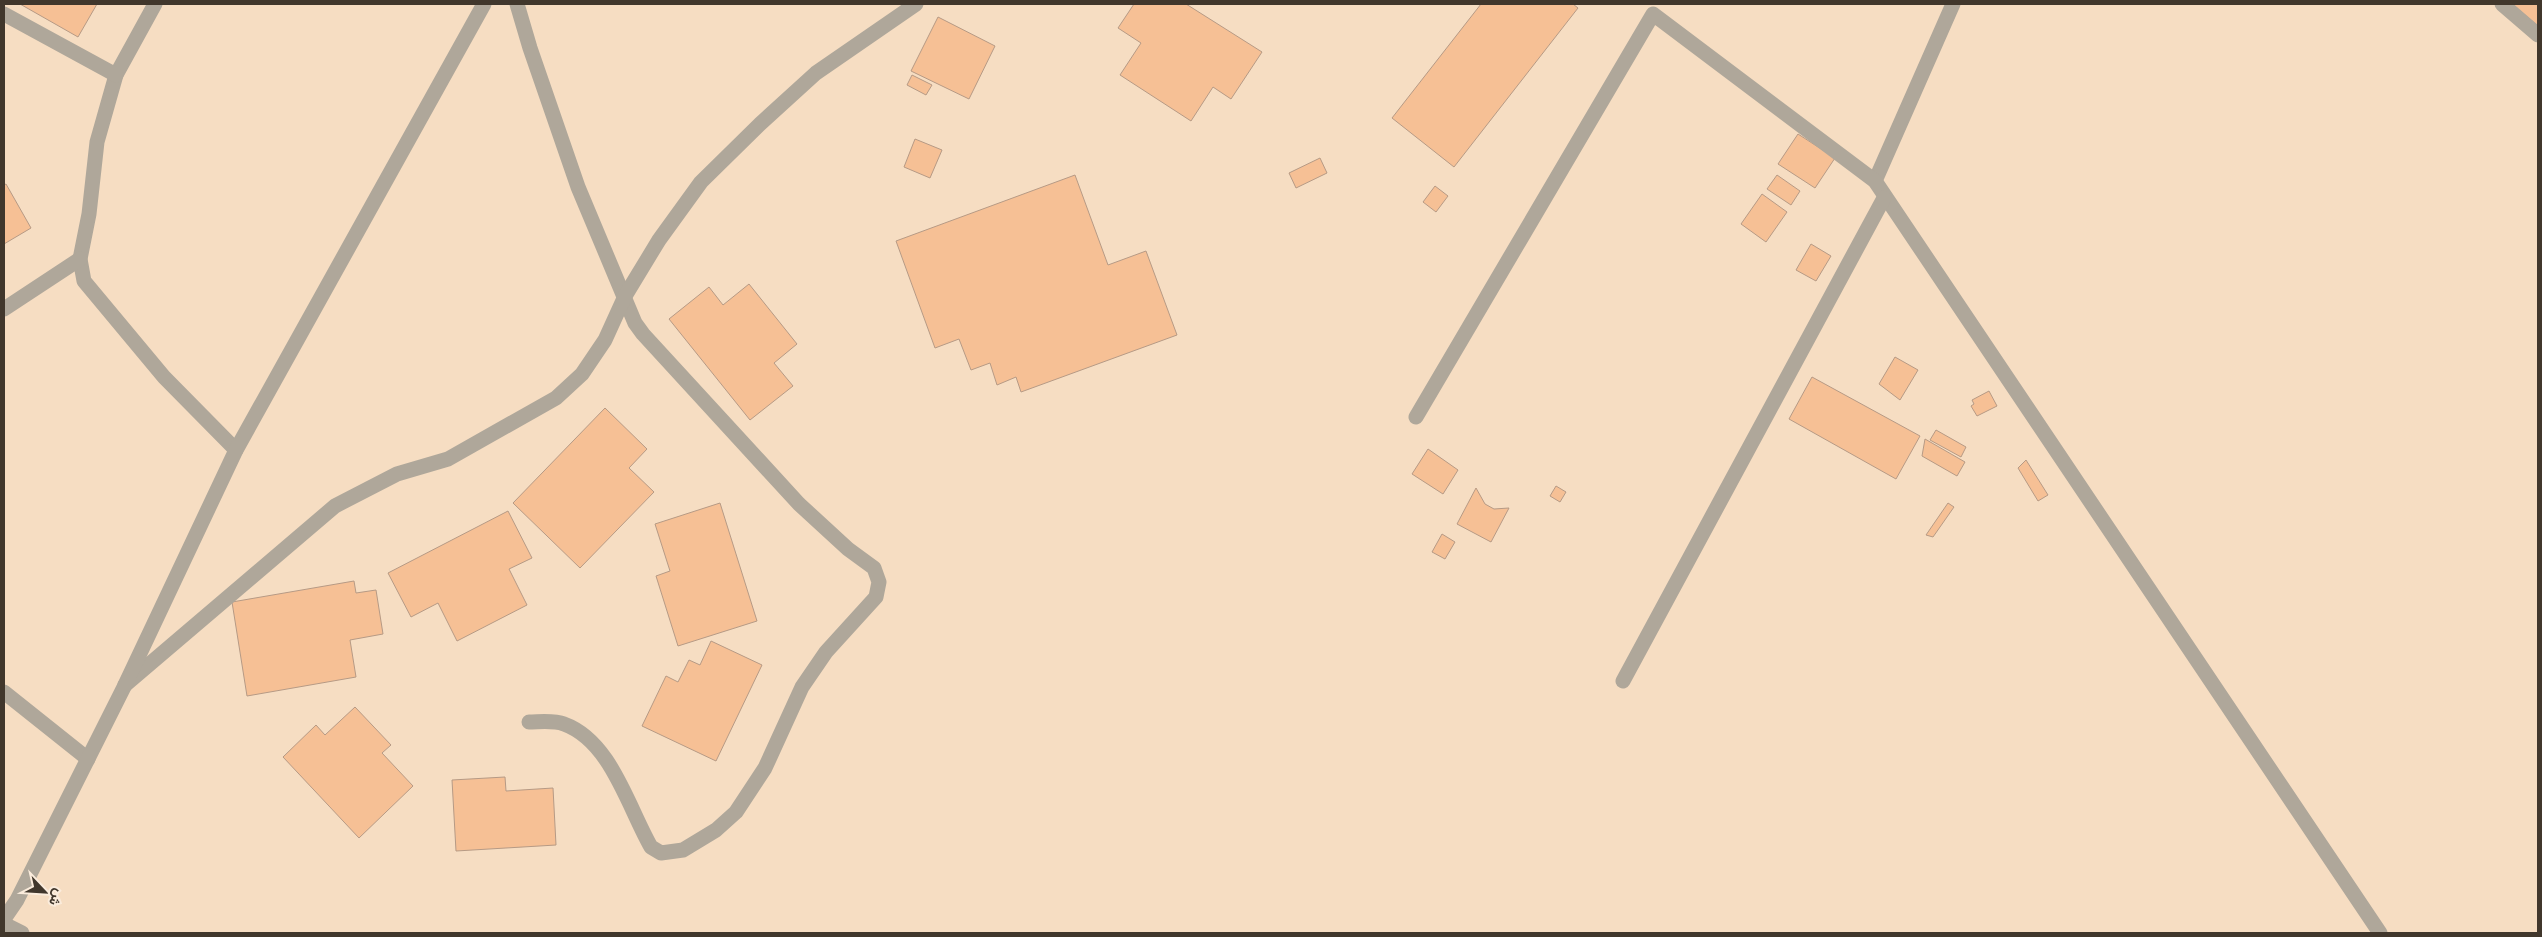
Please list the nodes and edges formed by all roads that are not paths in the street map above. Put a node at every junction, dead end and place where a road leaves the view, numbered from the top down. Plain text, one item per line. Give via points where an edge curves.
1 (155, 4) edge
2 (484, 4) edge
3 (517, 4) edge
4 (916, 4) edge
5 (1953, 4) edge
6 (2502, 4) edge
7 (1656, 9) edge
8 (4, 14) edge
9 (2538, 35) edge
10 (116, 75) junction
11 (1875, 181) junction
12 (1884, 198) junction
13 (80, 259) junction
14 (626, 296) junction
15 (4, 309) edge
16 (1416, 417) dead end
17 (236, 450) junction
18 (1623, 681) dead end
19 (125, 685) junction
20 (4, 692) edge
21 (529, 722) dead end
22 (88, 759) junction
23 (4, 919) edge
24 (4, 924) edge
25 (22, 933) edge
26 (2380, 933) edge

1 - 10 street
2 - 17 street
3 - 14 street via 578,187
4 - 14 street via 816,73 708,175 659,240
5 - 11 street
6 - 9 street
7 - 11 street
7 - 16 street
8 - 10 street
10 - 13 street via 97,142
11 - 12 street
12 - 18 street
12 - 26 street
13 - 15 street
13 - 17 street via 84,281 110,314 164,377
14 - 19 street via 605,340 582,374 556,398 448,459 397,474 335,506
14 - 21 street via 635,323 643,334 799,504 874,568 878,582 876,597 826,652 802,687 764,768 736,812 716,830 683,850 661,853 651,847 608,760 586,737 563,723
17 - 19 street
19 - 22 street
20 - 22 street
22 - 23 street via 18,900
24 - 25 street

